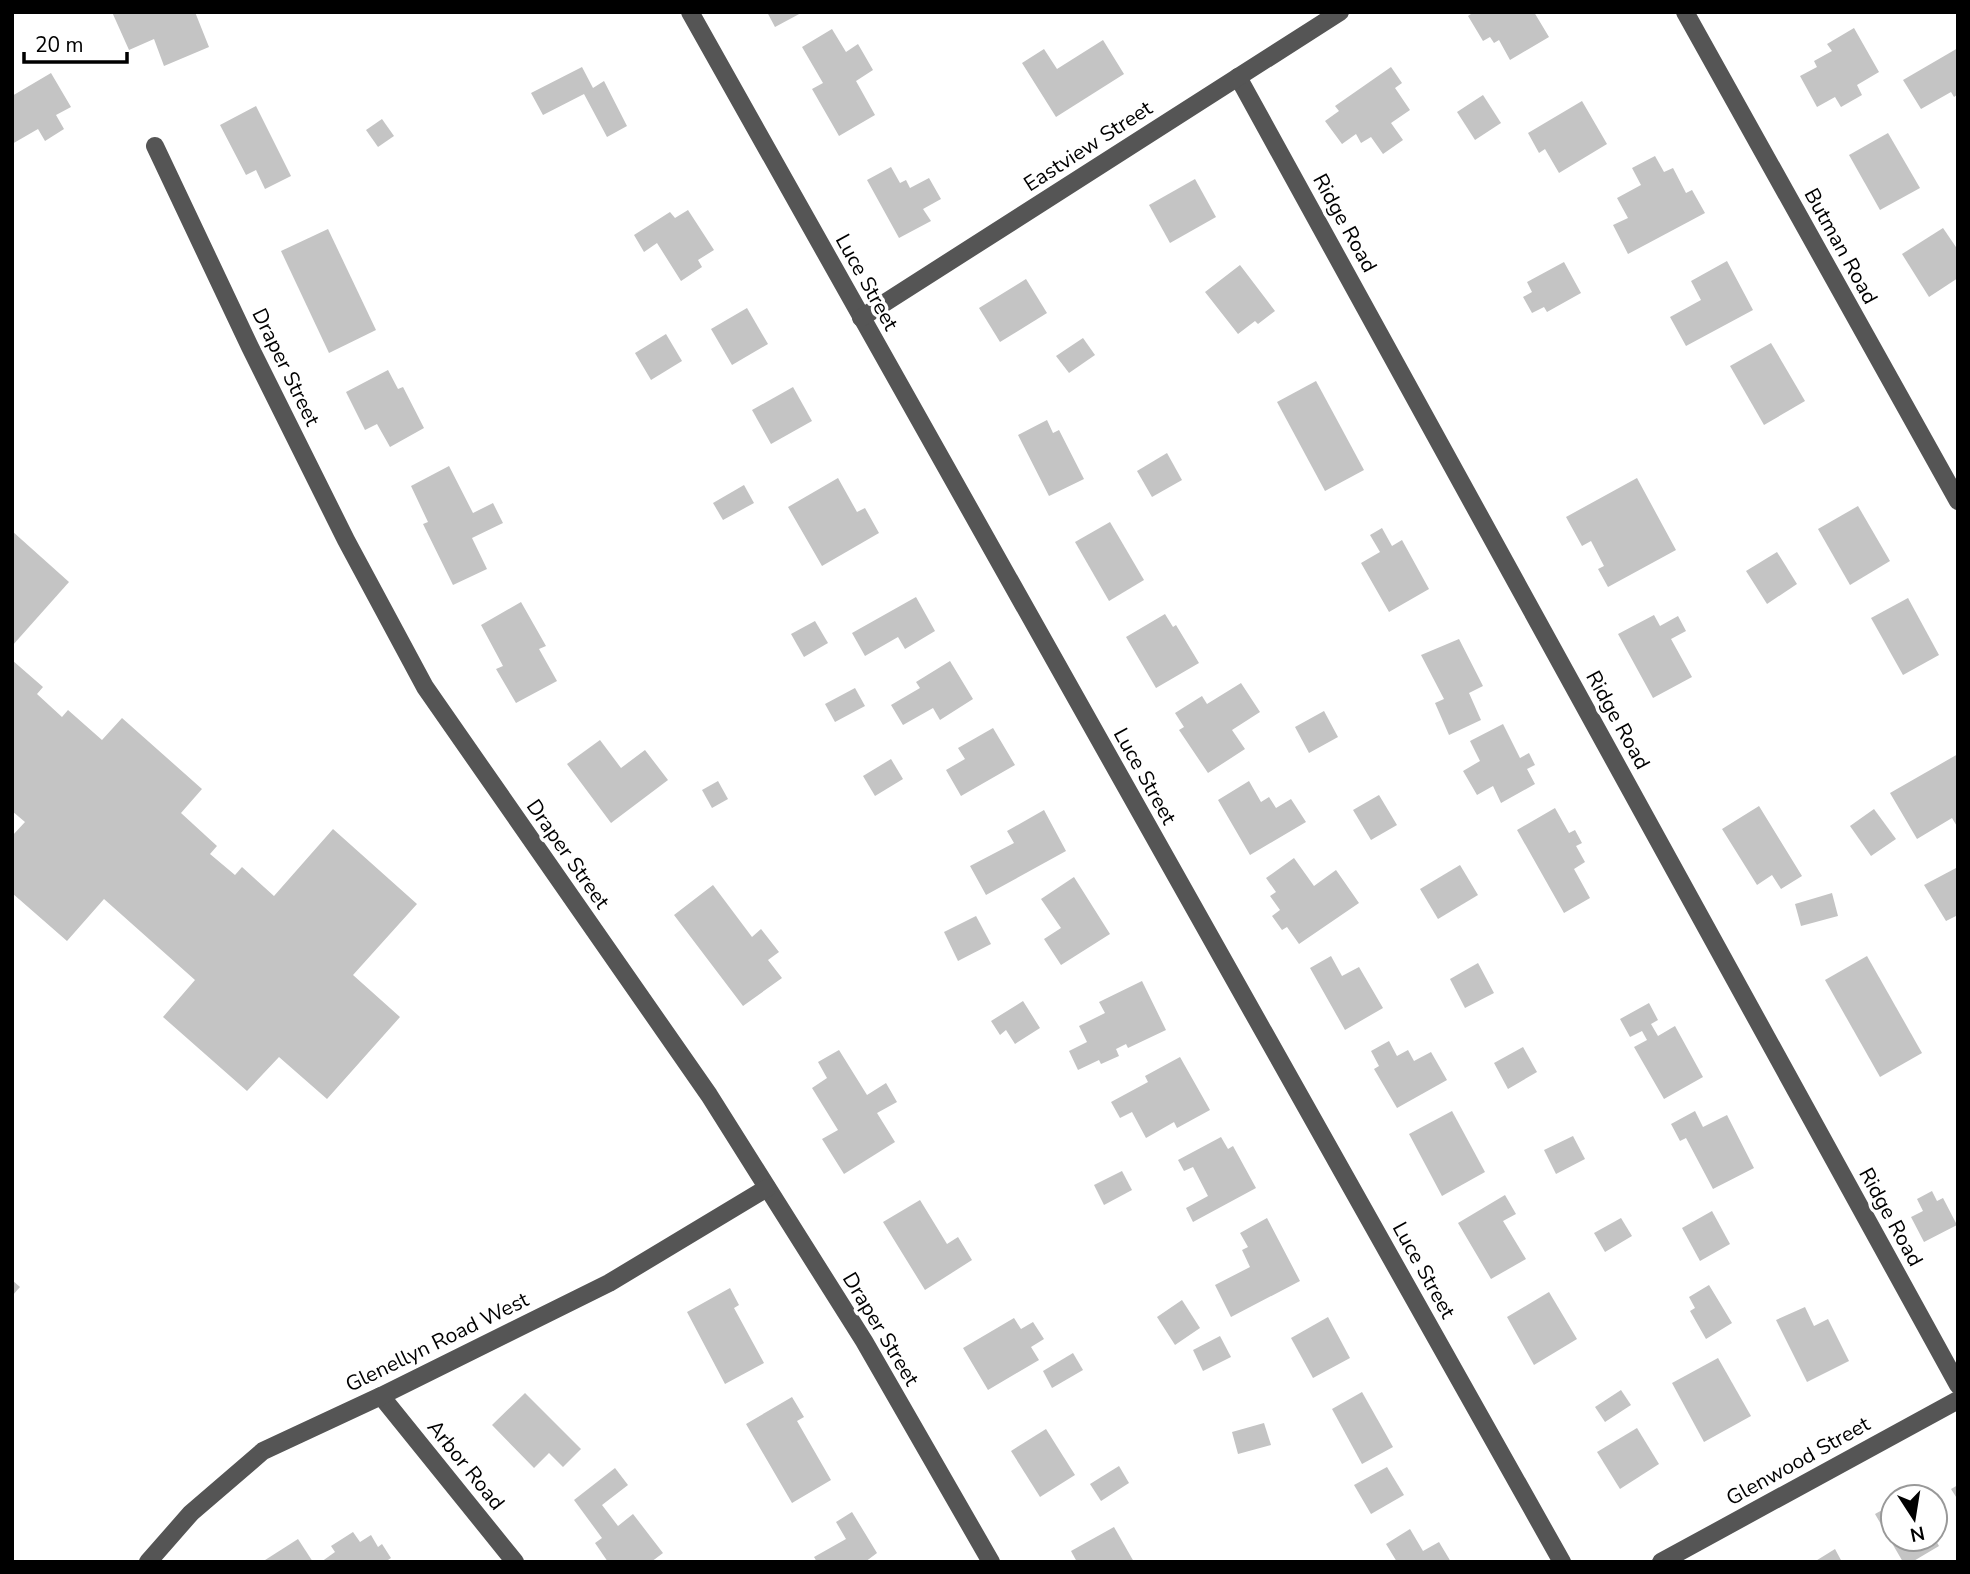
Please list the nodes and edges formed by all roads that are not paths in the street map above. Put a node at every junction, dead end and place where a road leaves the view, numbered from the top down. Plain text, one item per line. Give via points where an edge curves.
1 (690, 12) edge
2 (1339, 12) edge
3 (1685, 12) edge
4 (1238, 77) junction
5 (155, 146) dead end
6 (861, 318) junction
7 (1958, 501) edge
8 (767, 1188) junction
9 (1958, 1385) edge
10 (381, 1396) junction
11 (1958, 1400) edge
12 (148, 1562) edge
13 (516, 1562) edge
14 (991, 1562) edge
15 (1562, 1562) edge
16 (1661, 1562) edge

1 - 6 street, Luce Street
2 - 4 street, Eastview Street
3 - 7 street, Butman Road
4 - 6 street, Eastview Street
4 - 9 street, Ridge Road
5 - 8 street, Draper Street via 346,540 425,687 709,1096
6 - 15 street, Luce Street
8 - 10 street, Glenellyn Road West via 609,1283
8 - 14 street, Draper Street via 864,1341
10 - 12 street, Glenellyn Road West via 263,1451 191,1513
10 - 13 street, Arbor Road
11 - 16 street, Glenwood Street

